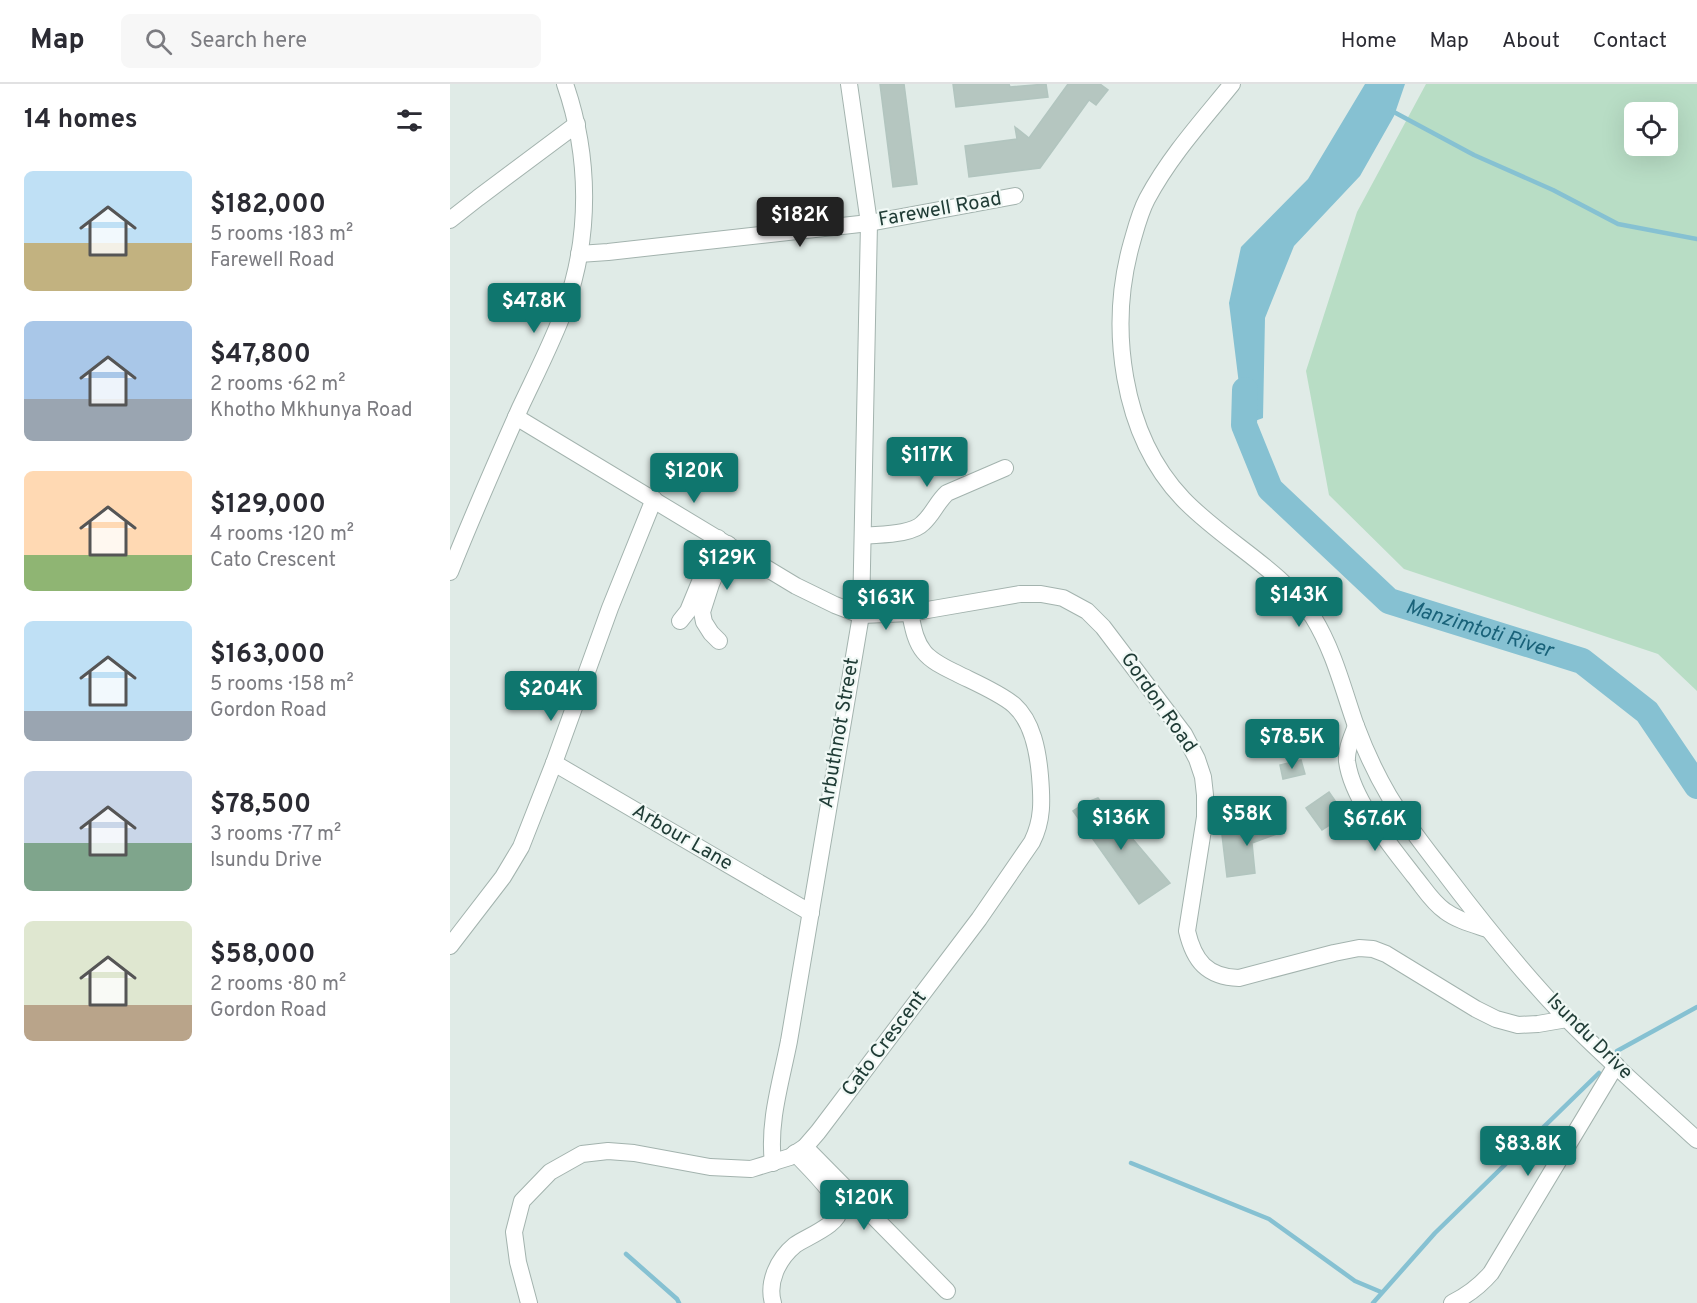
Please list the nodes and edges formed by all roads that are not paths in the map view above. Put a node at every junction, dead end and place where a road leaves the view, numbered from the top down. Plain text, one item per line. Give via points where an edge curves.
1 (565, 84) edge
2 (849, 84) edge
3 (1232, 84) edge
4 (577, 124) junction
5 (1015, 196) dead end
6 (450, 220) edge
7 (869, 223) junction
8 (579, 254) junction
9 (516, 417) junction
10 (1005, 468) dead end
11 (654, 499) junction
12 (863, 536) junction
13 (723, 541) junction
14 (450, 572) edge
15 (910, 613) junction
16 (861, 615) junction
17 (680, 621) dead end
18 (719, 641) dead end
19 (1356, 726) junction
20 (554, 764) junction
21 (811, 913) junction
22 (1487, 929) junction
23 (450, 946) edge
24 (1567, 1019) junction
25 (1616, 1065) junction
26 (1697, 1140) edge
27 (800, 1150) junction
28 (773, 1163) junction
29 (947, 1291) dead end
30 (529, 1303) edge
31 (773, 1303) edge
32 (1452, 1303) edge

1 - 4 street
2 - 7 street, Arbuthnot Street
3 - 19 street, Isundu Drive via 1172,158 1146,201 1135,230 1127,260 1120,324 1127,386 1156,464 1182,498 1285,584 1312,616 1326,640
4 - 6 street
4 - 8 street via 584,199
5 - 7 street, Farewell Road
7 - 8 street, Farewell Road
7 - 12 street, Arbuthnot Street
8 - 9 street via 565,309
9 - 11 street
9 - 14 street
10 - 12 street via 947,493 914,529
11 - 13 street
11 - 20 street
12 - 16 street, Arbuthnot Street
13 - 16 street via 796,586
13 - 17 street
13 - 18 street via 702,612 704,622
15 - 16 street, Gordon Road
15 - 24 street, Gordon Road via 1020,594 1041,594 1077,604 1103,627 1184,734 1203,777 1205,817 1187,931 1196,957 1218,975 1239,978 1334,953 1373,949 1496,1019 1518,1025
15 - 27 street, Cato Crescent via 916,638 931,660 1014,705 1029,724 1040,764 1042,802 1038,830 979,919 818,1132
16 - 21 street, Arbuthnot Street
19 - 22 street, Isundu Drive via 1389,796
19 - 22 street, Isundu Drive via 1347,760 1363,803 1380,831 1442,909
20 - 21 street, Arbour Lane
20 - 23 street via 521,847
21 - 28 street, Arbuthnot Street via 772,1130
22 - 24 street, Isundu Drive
24 - 25 street, Isundu Drive
25 - 26 street, Isundu Drive
25 - 32 street via 1491,1274 1467,1296
27 - 28 street, Cato Crescent
27 - 29 street
27 - 31 street via 838,1205 838,1217 782,1259 772,1278
28 - 30 street, Cato Crescent via 751,1170 710,1167 608,1150 582,1154 550,1172 522,1201 514,1232

